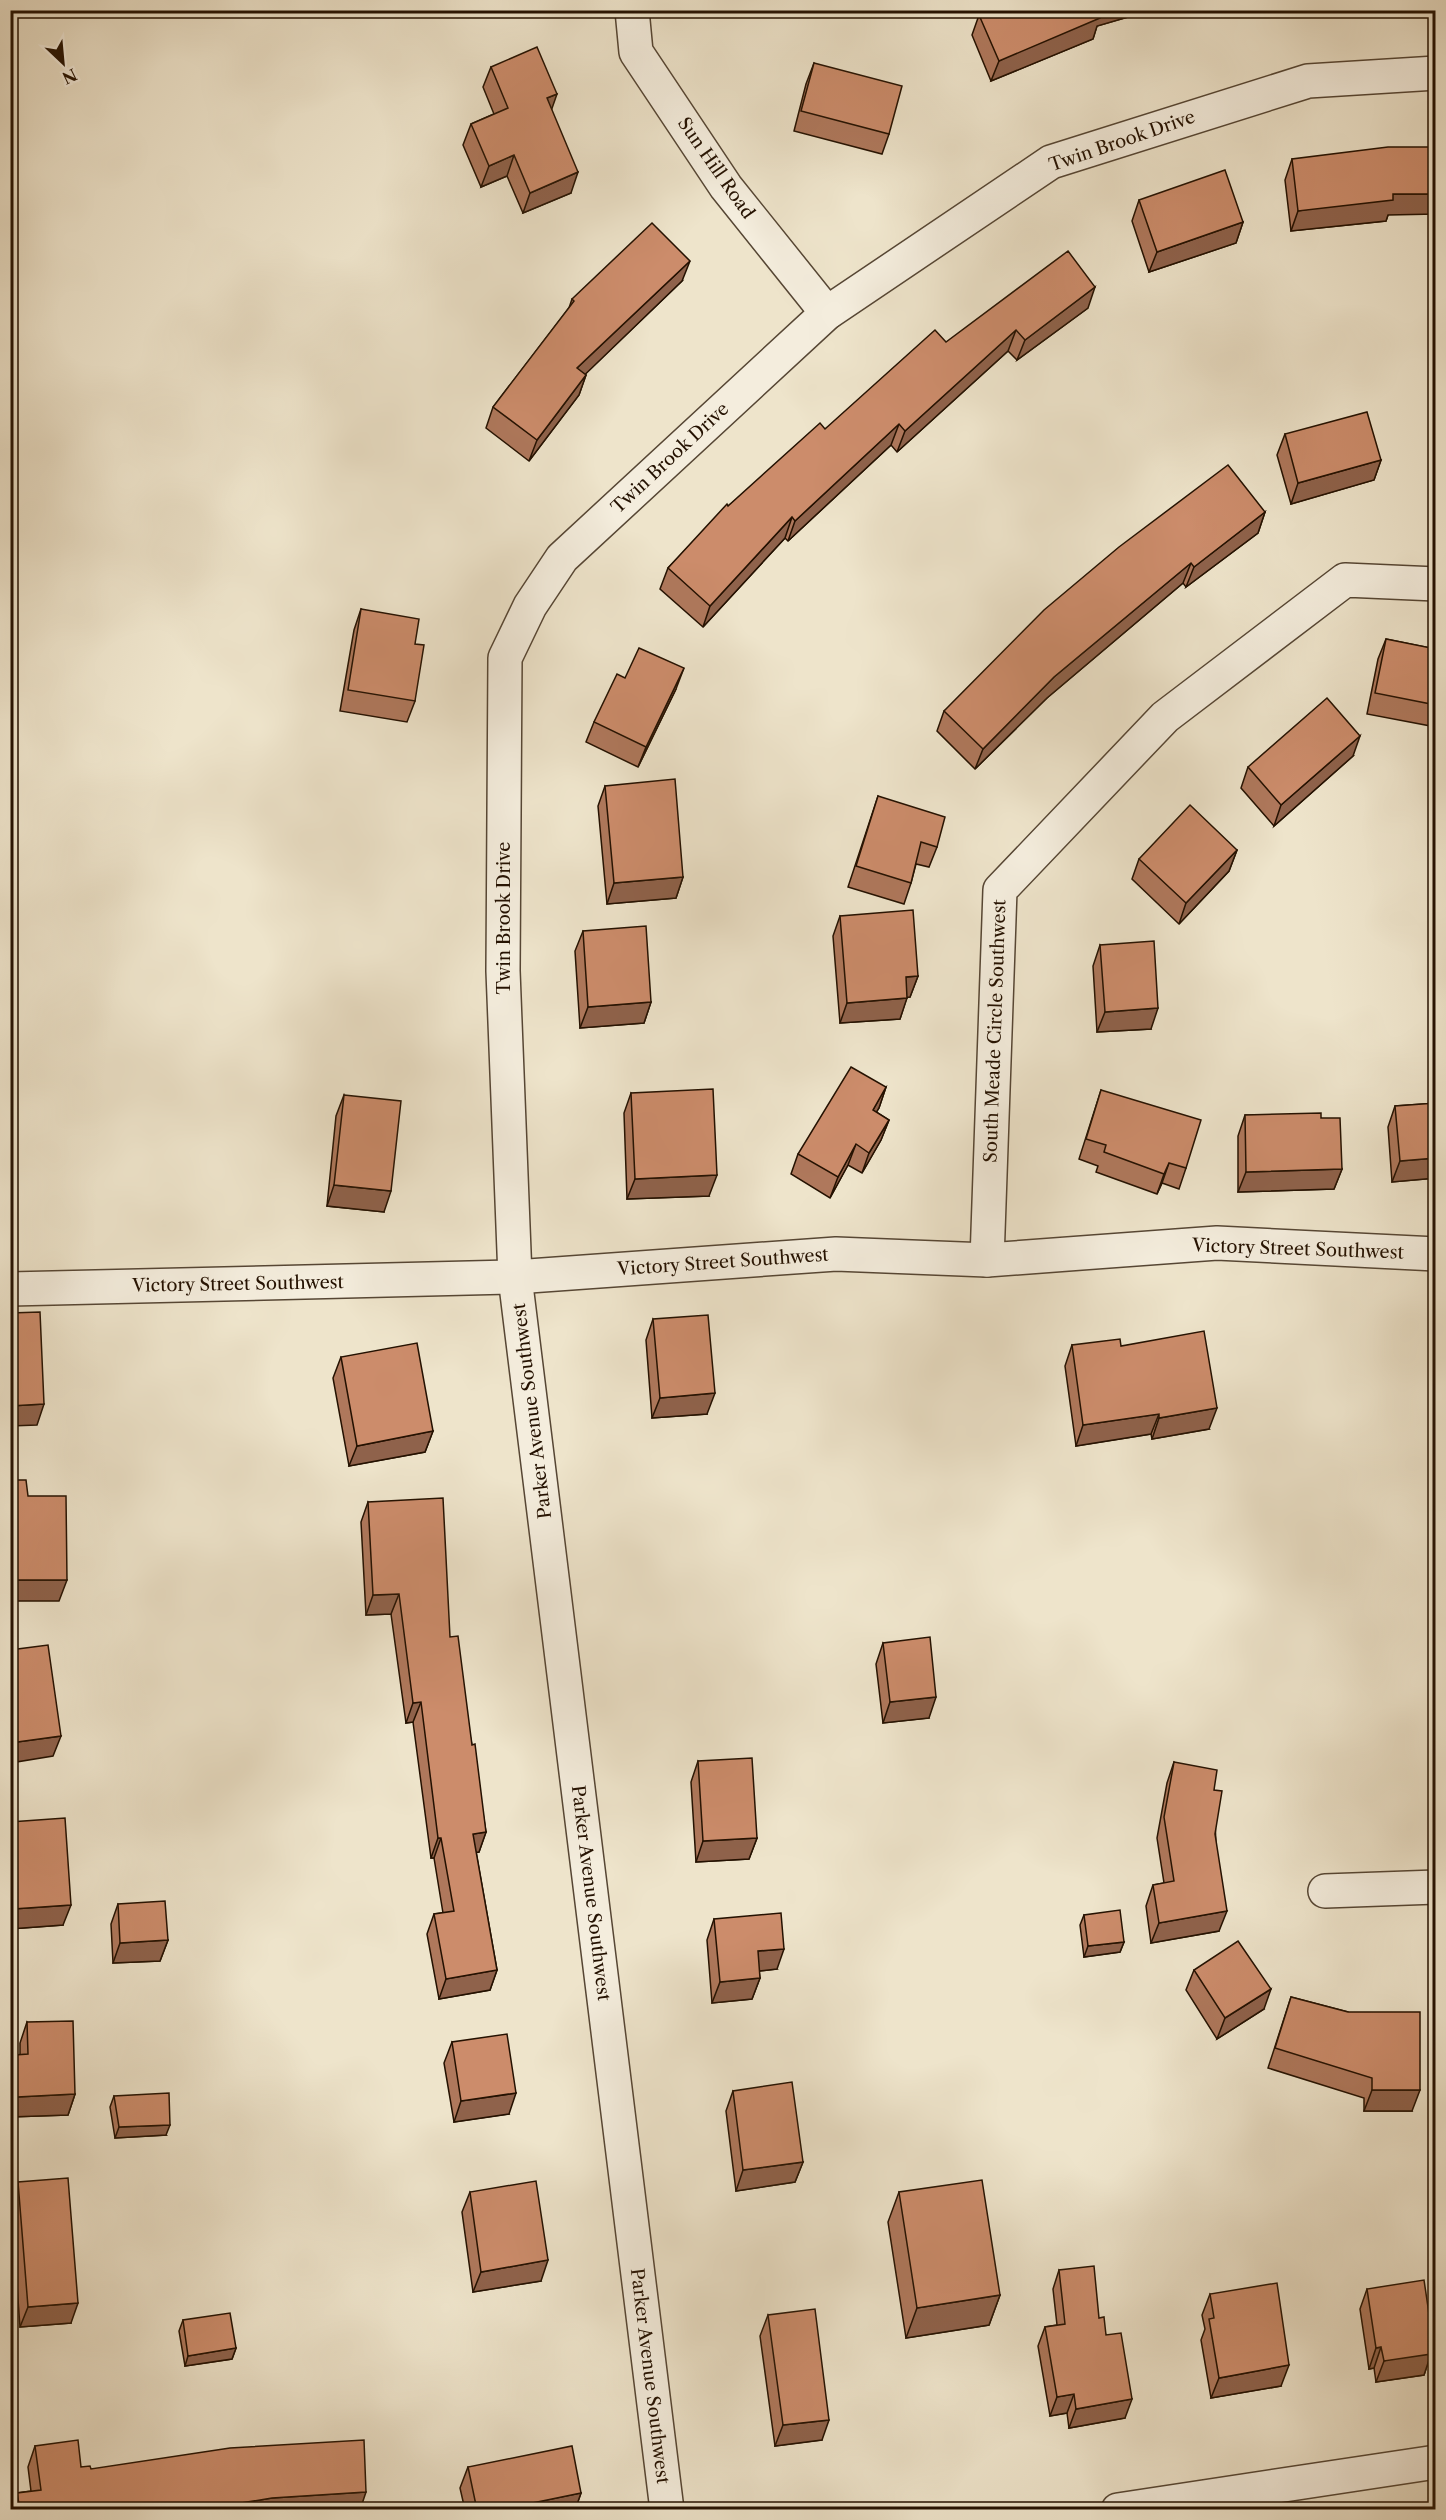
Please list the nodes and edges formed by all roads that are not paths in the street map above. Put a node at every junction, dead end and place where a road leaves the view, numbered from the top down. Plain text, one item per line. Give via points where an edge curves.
1 (632, 10) edge
2 (1436, 73) edge
3 (827, 314) junction
4 (1436, 584) edge
5 (1436, 1254) edge
6 (987, 1260) junction
7 (515, 1277) junction
8 (10, 1289) edge
9 (1436, 1887) edge
10 (1325, 1891) dead end
11 (1436, 2462) edge
12 (667, 2510) edge
13 (1118, 2510) edge

1 - 3 street, Sun Hill Road via 636,52 726,186
2 - 3 street, Twin Brook Drive via 1308,81 1051,162
3 - 7 street, Twin Brook Drive via 562,558 530,606 505,658 503,971
4 - 6 street, South Meade Circle Southwest via 1345,580 1165,717 1000,890
5 - 6 street, Victory Street Southwest via 1217,1243
6 - 7 street, Victory Street Southwest via 836,1254
7 - 8 street, Victory Street Southwest
7 - 12 street, Parker Avenue Southwest
9 - 10 street
11 - 13 street

